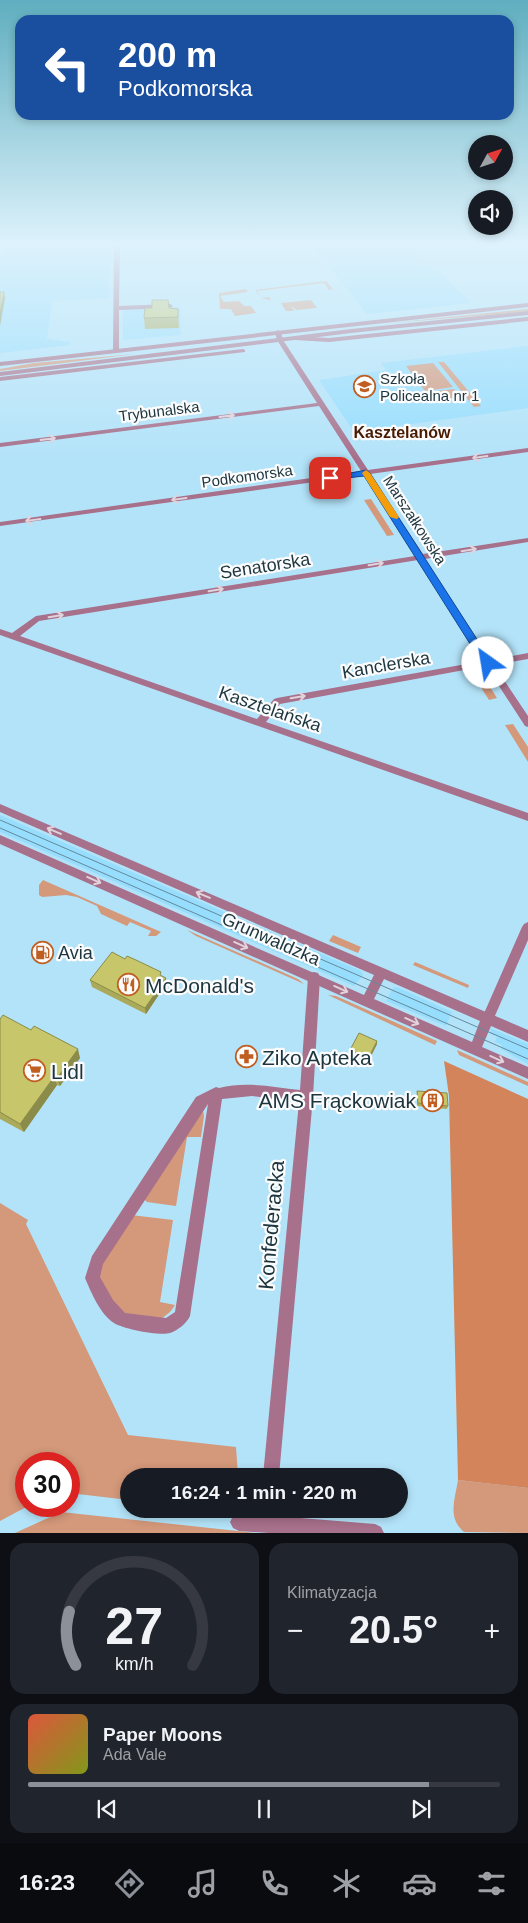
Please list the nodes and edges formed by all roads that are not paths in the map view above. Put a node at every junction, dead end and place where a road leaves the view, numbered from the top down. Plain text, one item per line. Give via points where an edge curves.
1 (117, 317) edge
2 (421, 317) edge
3 (503, 317) edge
4 (528, 319) edge
5 (278, 332) junction
6 (295, 338) junction
7 (280, 340) junction
8 (222, 350) junction
9 (243, 350) dead end
10 (116, 352) junction
11 (0, 364) edge
12 (0, 374) edge
13 (0, 379) edge
14 (321, 404) junction
15 (0, 445) edge
16 (528, 450) edge
17 (366, 473) junction
18 (0, 524) edge
19 (528, 540) edge
20 (420, 557) junction
21 (0, 632) edge
22 (13, 637) junction
23 (528, 656) edge
24 (488, 663) junction
25 (260, 722) junction
26 (528, 724) edge
27 (0, 808) edge
28 (528, 817) edge
29 (0, 839) edge
30 (528, 927) edge
31 (382, 972) junction
32 (314, 977) junction
33 (367, 1001) junction
34 (488, 1018) junction
35 (528, 1036) edge
36 (475, 1049) junction
37 (528, 1073) edge
38 (216, 1093) junction
39 (306, 1097) junction
40 (272, 1468) edge
41 (258, 1518) edge
42 (280, 1518) edge
43 (239, 1522) dead end
44 (376, 1533) edge

1 - 10 street
2 - 5 street
3 - 6 street
4 - 6 street via 328,340
5 - 7 street, Marszałkowska
5 - 10 street
6 - 7 street
7 - 8 street
7 - 14 street, Marszałkowska
8 - 9 street
8 - 12 street
8 - 13 street
10 - 11 street
15 -> 14 street, Trybunalska
14 - 17 street, Marszałkowska
16 -> 17 street, Podkomorska
17 -> 18 street, Podkomorska
17 - 20 street, Marszałkowska
20 -> 19 street, Senatorska
22 -> 20 street, Senatorska via 36,619
20 - 24 street, Marszałkowska
21 - 22 street, Kasztelańska
22 - 25 street, Kasztelańska
23 - 24 street, Kanclerska
25 -> 24 street, Kanclerska via 277,701
24 - 26 street, Marszałkowska
25 - 28 street, Kasztelańska
31 -> 27 street, Grunwaldzka
29 -> 32 street, Grunwaldzka
30 - 34 street
31 - 33 street
31 - 34 street, Grunwaldzka
32 -> 33 street, Grunwaldzka
32 - 39 street, Konfederacka
33 -> 36 street, Grunwaldzka
34 - 35 street, Grunwaldzka
34 - 36 street
36 -> 37 street, Grunwaldzka
38 - 38 street via 201,1101 96,1261 92,1278 112,1315 123,1322 168,1326 182,1316
38 - 39 street via 234,1089
39 - 40 street, Konfederacka
41 - 43 street
42 - 44 street

